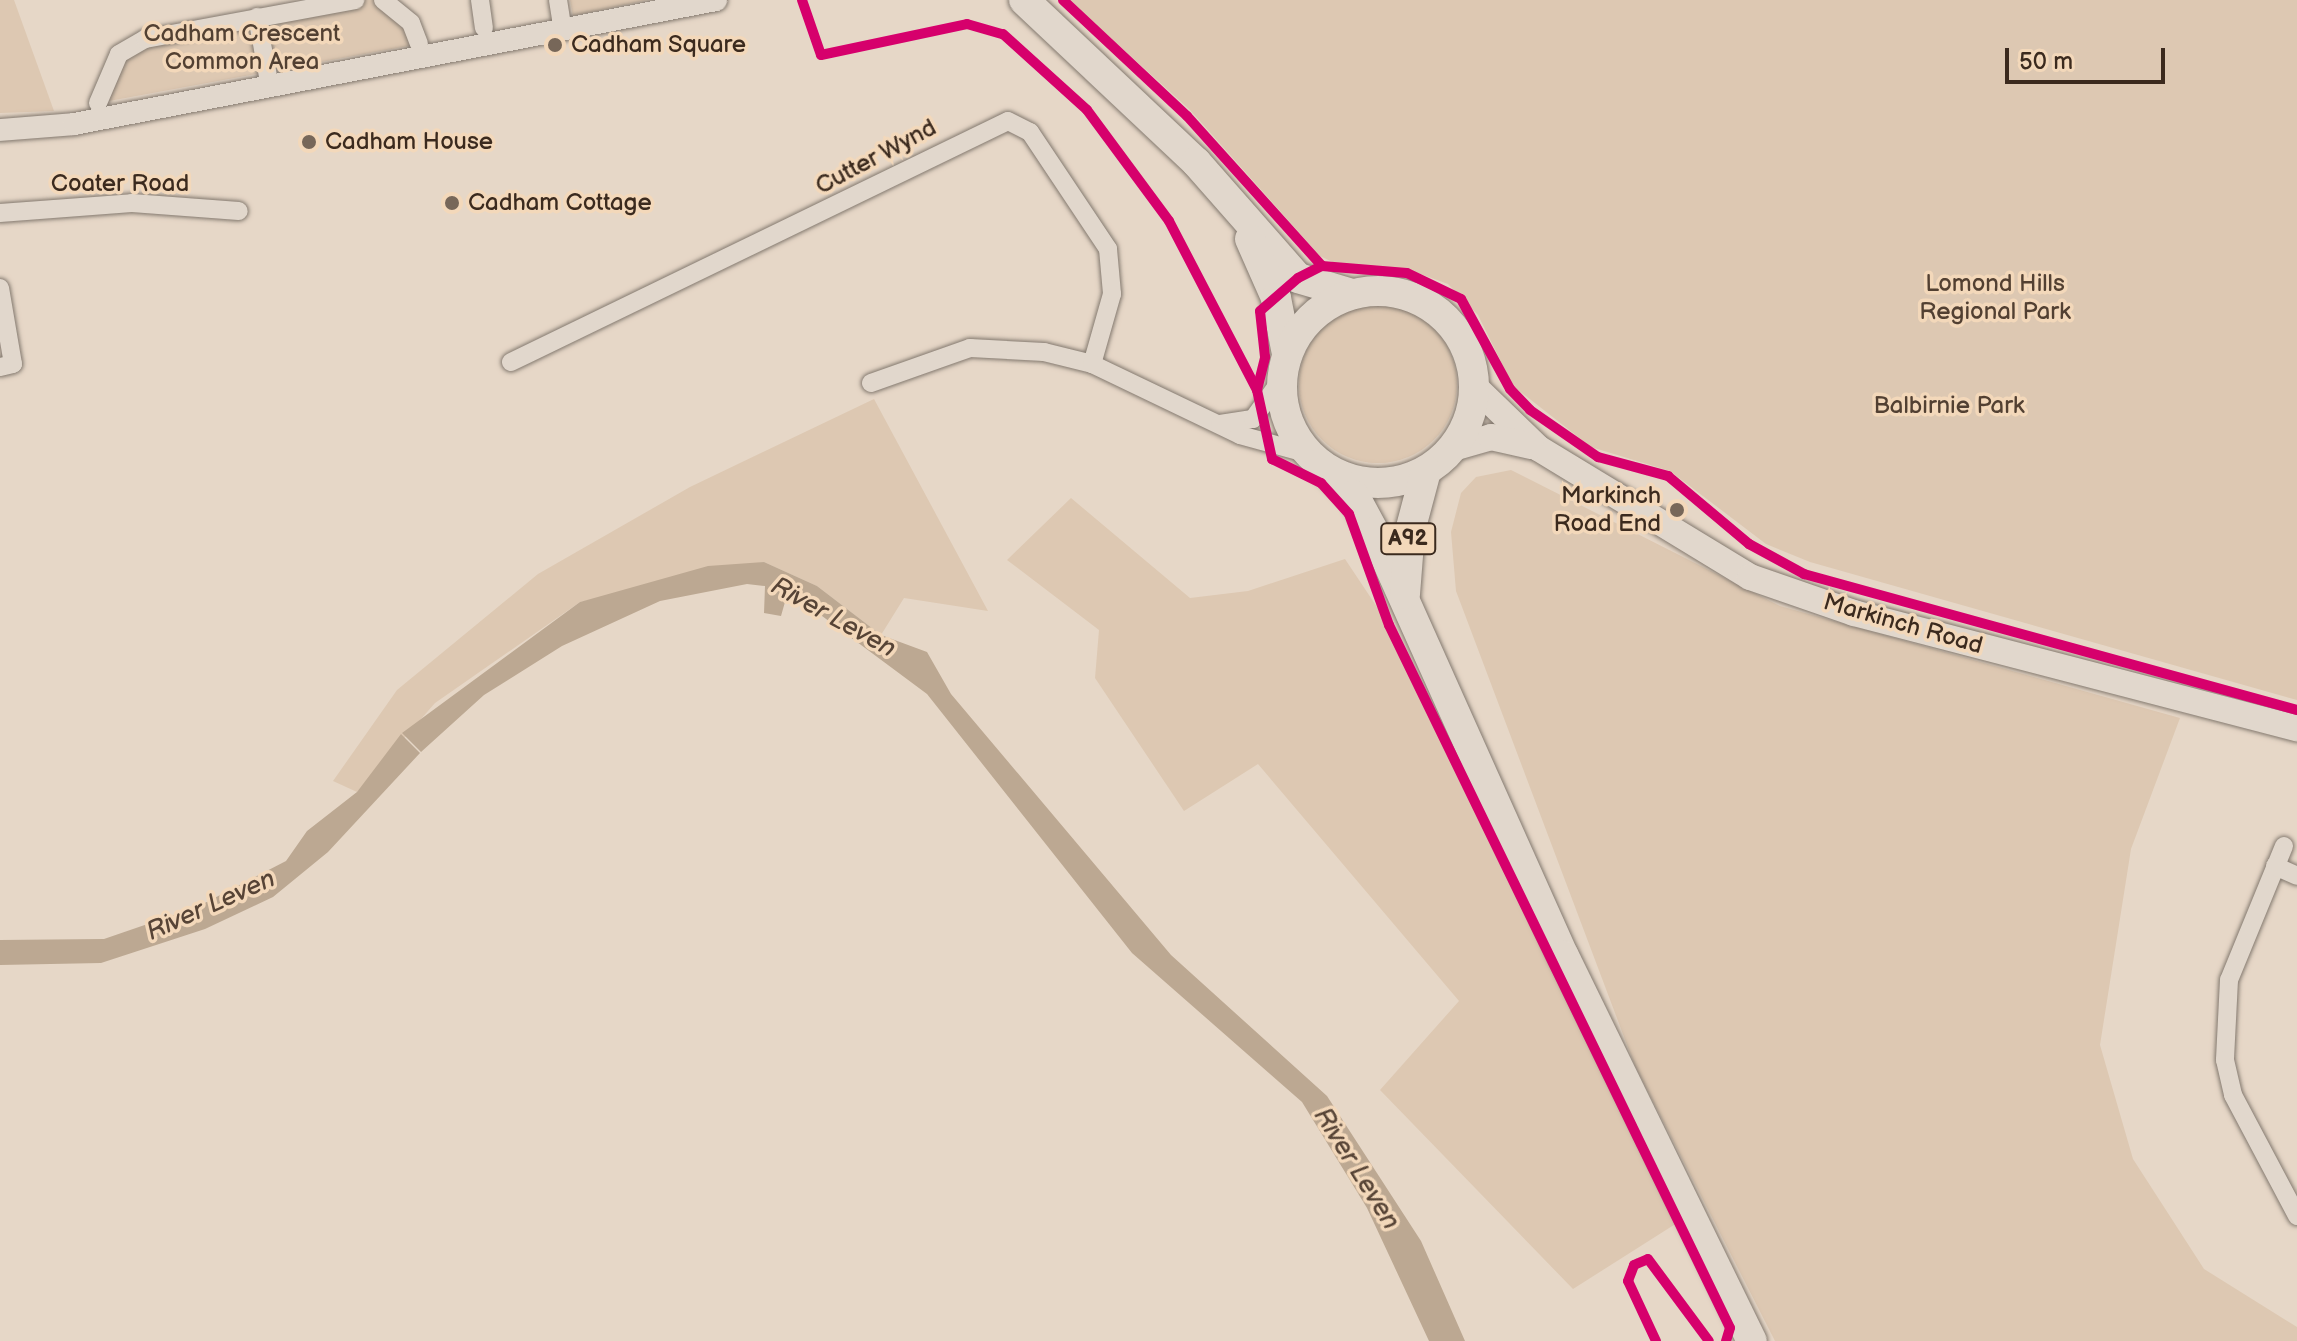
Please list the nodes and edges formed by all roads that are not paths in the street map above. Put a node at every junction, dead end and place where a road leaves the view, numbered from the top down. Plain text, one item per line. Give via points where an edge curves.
1 (355, 0) edge
2 (383, 0) edge
3 (480, 0) edge
4 (558, 0) edge
5 (716, 0) edge
6 (1024, 0) edge
7 (257, 17) junction
8 (484, 28) dead end
9 (563, 31) junction
10 (419, 44) dead end
11 (270, 87) junction
12 (98, 103) dead end
13 (0, 130) edge
14 (1232, 204) junction
15 (239, 211) dead end
16 (0, 213) edge
17 (0, 288) edge
18 (1352, 294) junction
19 (511, 362) dead end
20 (1092, 364) junction
21 (7, 366) edge
22 (1284, 367) junction
23 (871, 383) dead end
24 (1474, 386) junction
25 (1217, 424) junction
26 (1453, 448) junction
27 (1538, 448) junction
28 (1314, 459) junction
29 (1426, 471) junction
30 (1406, 609) junction
31 (2297, 728) edge
32 (2284, 846) dead end
33 (2275, 866) junction
34 (2297, 876) edge
35 (2288, 1178) edge
36 (2297, 1216) edge
37 (1752, 1341) edge

1 - 7 street
2 - 10 street via 411,23
3 - 8 street
4 - 9 street
5 - 9 street
6 - 14 highway, A92
7 - 11 street
7 - 12 street via 130,45 110,66
9 - 11 street
11 - 13 street via 74,124
14 - 18 highway, A92 via 1298,278
14 - 22 highway, A92 via 1276,298
15 - 16 street, Coater Road via 132,203
17 - 21 street
18 - 22 highway via 1312,316
18 - 24 highway, A92 via 1410,296 1436,310 1463,344
19 - 20 street, Cutter Wynd via 1008,121 1030,132 1108,249 1112,294
20 - 23 street via 1017,349 970,348
20 - 25 street
22 - 25 street via 1253,419
22 - 28 highway, A92 via 1289,425
24 - 26 highway
24 - 27 main road, Markinch Road
25 - 28 street
26 - 27 main road, Markinch Road via 1491,437
26 - 29 highway
27 - 31 main road, Markinch Road via 1750,577 1854,613
28 - 29 highway via 1372,483
28 - 30 highway, A92 via 1354,495
29 - 30 highway, A92 via 1402,572
30 - 37 highway, A92 via 1564,956
32 - 33 street
33 - 34 street
33 - 35 street via 2229,980 2225,1060 2233,1095
35 - 36 street

